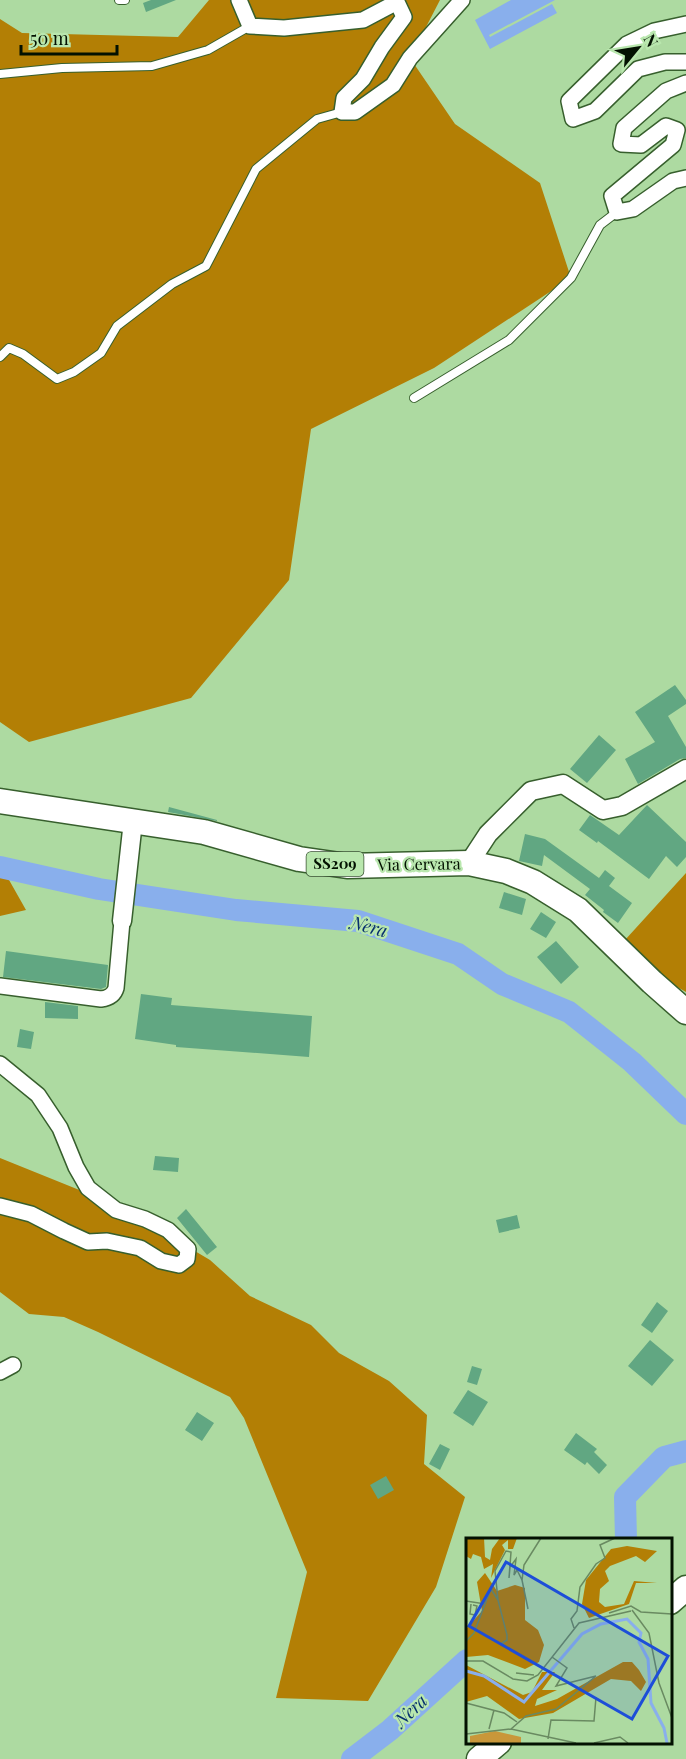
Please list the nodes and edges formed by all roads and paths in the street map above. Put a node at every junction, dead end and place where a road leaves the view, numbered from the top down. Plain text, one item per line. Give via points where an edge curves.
1 (119, 0) edge
2 (125, 0) edge
3 (239, 0) edge
4 (462, 0) edge
5 (686, 24) edge
6 (250, 26) junction
7 (686, 62) edge
8 (0, 74) edge
9 (686, 83) edge
10 (342, 111) junction
11 (686, 178) edge
12 (617, 212) junction
13 (0, 357) edge
14 (414, 398) dead end
15 (686, 769) edge
16 (0, 801) edge
17 (133, 821) junction
18 (470, 863) junction
19 (122, 921) joint
20 (0, 986) edge
21 (686, 1012) edge
22 (0, 1064) edge
23 (0, 1206) edge
24 (686, 1588) edge
25 (671, 1600) edge
26 (498, 1744) edge
27 (479, 1759) edge

1 - 2 lane
3 - 6 street
4 - 10 street via 410,58 393,85 355,112
5 - 7 street via 654,31 627,44 569,101 573,119 595,111 638,69 665,62
6 - 8 lane via 208,50 152,66
6 - 10 street via 284,28 363,20 397,2 404,17 363,79 344,98
9 - 12 street via 666,91 624,128 621,144 641,145 666,126 677,130 673,146 612,196
10 - 13 lane via 317,120 256,169 206,266 172,284 117,326 101,353 57,379 24,354 9,348
11 - 12 street via 673,181 633,209
12 - 14 lane via 600,225 571,278 509,340
15 - 18 street via 622,806 603,810 563,784 531,791 488,834
16 - 17 main road, Via Cervara / SS209
17 - 18 main road, Via Cervara / SS209 via 204,832 299,859 347,866
17 - 19 street
18 - 21 main road, Via Cervara / SS209 via 533,882 578,910
19 - 20 street via 116,988 109,997
22 - 23 street via 38,1095 60,1128 88,1188 116,1210 168,1230 188,1249 187,1259 179,1265 161,1261 140,1248 107,1241 88,1242 31,1214
24 - 25 main road
26 - 27 main road

